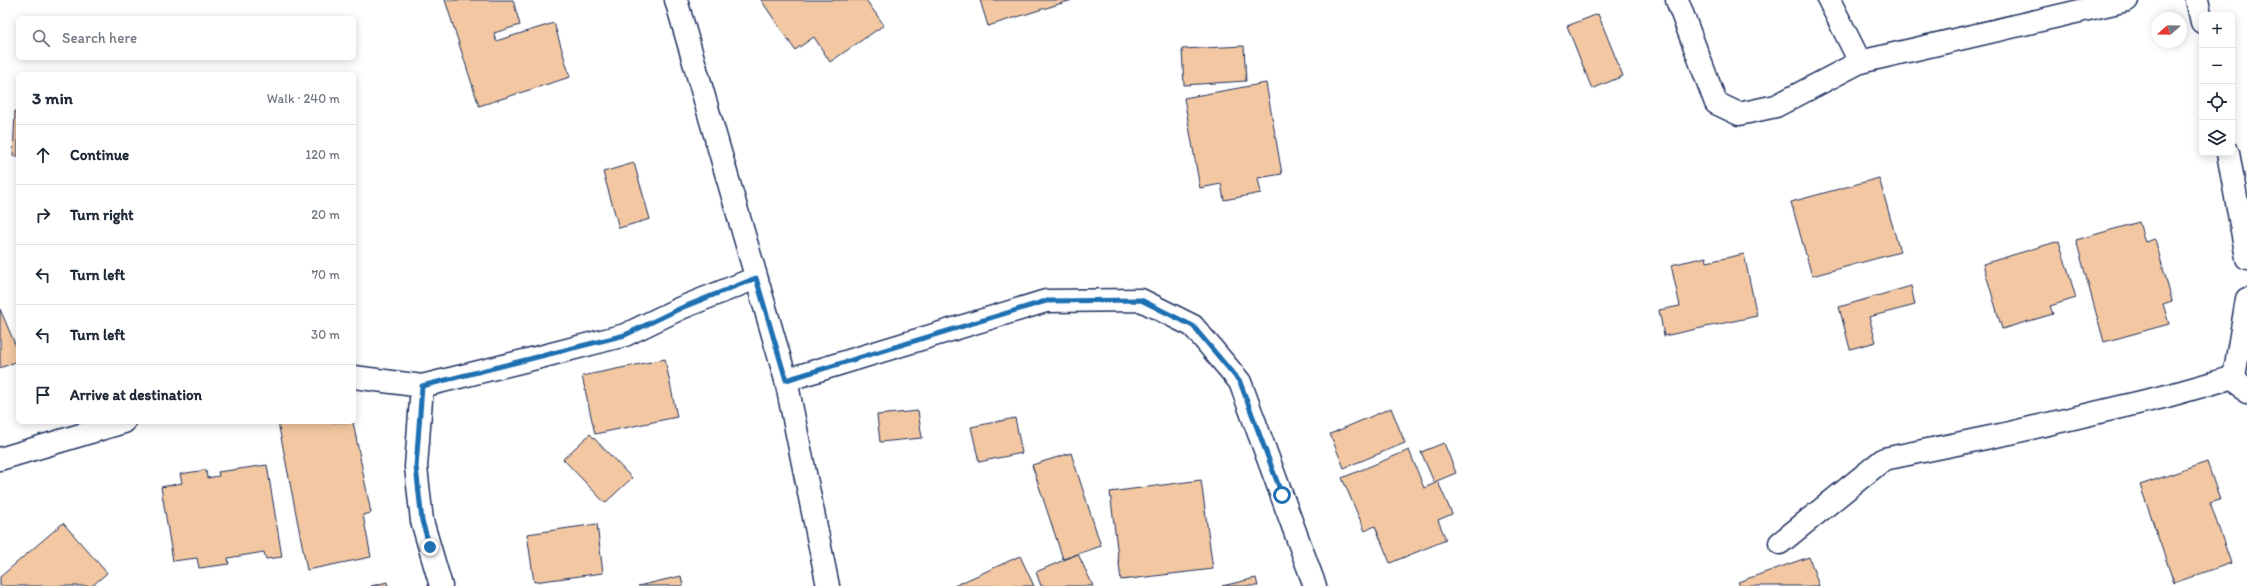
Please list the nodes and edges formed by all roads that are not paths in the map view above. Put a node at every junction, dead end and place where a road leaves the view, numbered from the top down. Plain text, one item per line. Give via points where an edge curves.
1 (676, 0) edge
2 (1676, 0) edge
3 (1829, 0) edge
4 (2127, 0) edge
5 (2198, 0) edge
6 (2200, 12) edge
7 (1860, 62) junction
8 (2229, 156) edge
9 (2247, 258) edge
10 (756, 278) junction
11 (2247, 300) edge
12 (356, 377) edge
13 (786, 380) junction
14 (2240, 384) edge
15 (422, 386) junction
16 (117, 424) edge
17 (0, 459) edge
18 (1780, 543) dead end
19 (441, 586) edge
20 (828, 586) edge
21 (1314, 586) edge

1 - 10 street
2 - 7 street via 1716,103 1739,114 1776,106
3 - 7 street
4 - 7 street
5 - 6 street
8 - 9 street
10 - 13 street
10 - 15 street via 681,308 625,335
11 - 14 street
12 - 15 street
13 - 20 street
13 - 21 street via 1046,301 1141,300 1193,326 1240,382
14 - 18 street via 2167,396 2010,434 1884,459
15 - 19 street via 416,467 422,521
16 - 17 street

